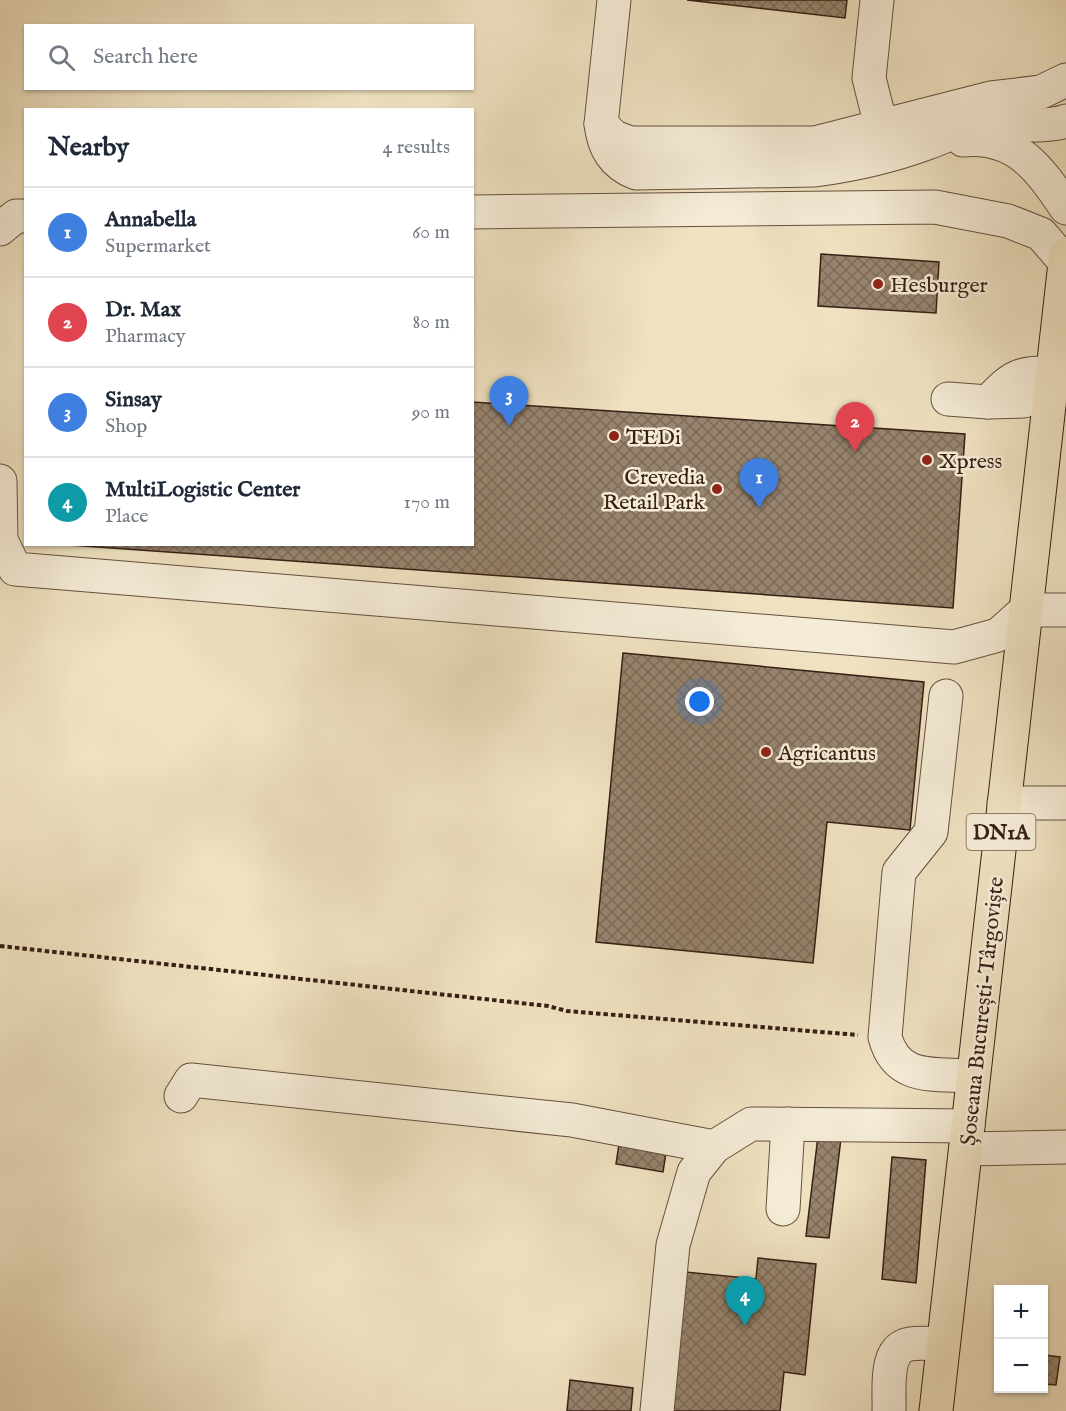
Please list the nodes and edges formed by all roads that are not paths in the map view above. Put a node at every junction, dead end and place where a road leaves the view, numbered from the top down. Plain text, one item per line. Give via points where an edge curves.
1 (614, 0) edge
2 (877, 0) edge
3 (869, 78) junction
4 (1066, 80) edge
5 (1066, 121) edge
6 (920, 130) junction
7 (884, 139) junction
8 (1066, 208) edge
9 (474, 212) edge
10 (24, 216) edge
11 (0, 230) edge
12 (1066, 258) edge
13 (1052, 380) junction
14 (948, 399) dead end
15 (988, 402) junction
16 (1046, 435) junction
17 (0, 482) edge
18 (1026, 610) junction
19 (1066, 610) edge
20 (946, 696) dead end
21 (1066, 802) edge
22 (1004, 803) junction
23 (973, 1076) junction
24 (182, 1096) dead end
25 (788, 1124) junction
26 (967, 1138) junction
27 (714, 1147) junction
28 (1066, 1147) edge
29 (783, 1209) dead end
30 (943, 1344) junction
31 (657, 1411) edge
32 (889, 1411) edge
33 (936, 1411) edge

1 - 7 street via 602,124 614,137 630,143 753,145
2 - 3 street
3 - 6 street via 887,104
3 - 7 street
4 - 6 street via 1041,92 992,98
5 - 6 street via 1052,125 1000,122
6 - 7 street
6 - 8 street via 1001,143 1039,171
9 - 12 street via 935,207 1008,222 1041,234
10 - 11 street via 16,216
12 - 13 main road, Șoseaua București-Târgoviște / DN1A
13 - 15 street via 1026,372
13 - 16 main road, Șoseaua București-Târgoviște / DN1A
14 - 15 street
15 - 16 street via 1020,416
16 - 18 main road, Șoseaua București-Târgoviște / DN1A
17 - 18 street via 1,540 15,568 954,647 998,635
18 - 19 street
18 - 22 main road, Șoseaua București-Târgoviște / DN1A
20 - 23 street via 931,832 899,873 885,1037 894,1059 912,1072
21 - 22 street
22 - 23 main road, Șoseaua București-Târgoviște / DN1A
23 - 26 main road, Șoseaua București-Târgoviște / DN1A
24 - 27 street via 191,1080 303,1090 572,1120
25 - 26 street
25 - 27 street via 752,1124
25 - 29 street
26 - 28 street
26 - 30 main road, Șoseaua București-Târgoviște / DN1A
27 - 31 street via 694,1172 673,1245
30 - 32 street via 908,1344 897,1351 890,1365
30 - 33 main road, Șoseaua București-Târgoviște / DN1A

